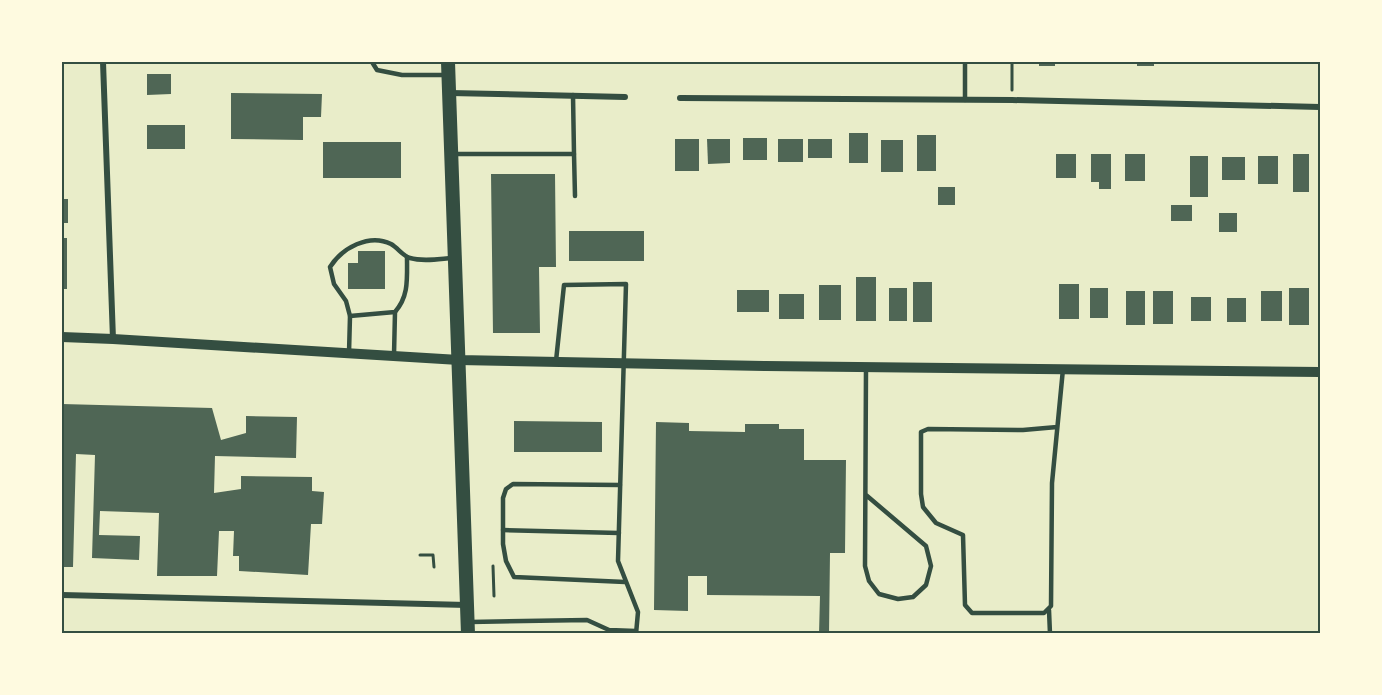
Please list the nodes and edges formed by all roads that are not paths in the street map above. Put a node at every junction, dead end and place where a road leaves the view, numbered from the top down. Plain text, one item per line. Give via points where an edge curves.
1 (103, 62) edge
2 (372, 62) edge
3 (965, 62) edge
4 (448, 68) edge
5 (449, 93) junction
6 (573, 96) junction
7 (625, 97) dead end
8 (680, 98) dead end
9 (965, 100) junction
10 (1320, 107) edge
11 (451, 154) junction
12 (574, 154) junction
13 (575, 196) dead end
14 (407, 257) junction
15 (455, 258) junction
16 (395, 312) junction
17 (350, 316) junction
18 (62, 337) edge
19 (113, 339) junction
20 (349, 353) junction
21 (394, 356) junction
22 (459, 360) junction
23 (556, 362) junction
24 (623, 363) junction
25 (866, 367) junction
26 (1063, 369) junction
27 (1320, 372) edge
28 (1057, 427) junction
29 (620, 485) junction
30 (866, 495) junction
31 (503, 530) junction
32 (619, 532) junction
33 (625, 582) junction
34 (62, 595) edge
35 (467, 605) junction
36 (1049, 610) junction
37 (468, 628) edge
38 (636, 632) edge
39 (1050, 633) edge

1 - 19 street
2 - 4 lane via 377,70 402,75
3 - 9 lane
4 - 5 main road
5 - 6 street
5 - 11 main road
6 - 7 street
6 - 12 lane
8 - 9 street
9 - 10 street
11 - 12 lane
11 - 15 main road
12 - 13 lane
14 - 15 lane
14 - 16 lane via 407,289
14 - 17 lane via 389,243 370,241 355,244 337,255 330,267
15 - 22 main road
16 - 17 lane
16 - 21 lane
17 - 20 lane
18 - 19 street
19 - 20 street
20 - 21 street
21 - 22 street
22 - 23 street
22 - 35 main road
23 - 24 street
23 - 24 lane via 564,285 626,284
24 - 25 street
24 - 29 lane
25 - 26 street
25 - 30 lane
26 - 27 street
26 - 28 lane
28 - 36 lane
28 - 36 lane via 928,429 921,432 920,438 924,507 936,523 963,535 968,610
29 - 31 lane via 513,484 503,498
29 - 32 lane
30 - 30 lane via 868,581 879,594 898,599 913,597 926,585 930,566 926,546
31 - 32 lane
31 - 33 lane via 506,561 514,577
32 - 33 lane via 618,561
33 - 38 lane via 638,612
34 - 35 street
35 - 37 main road
36 - 39 lane
37 - 38 lane via 587,620 609,630

